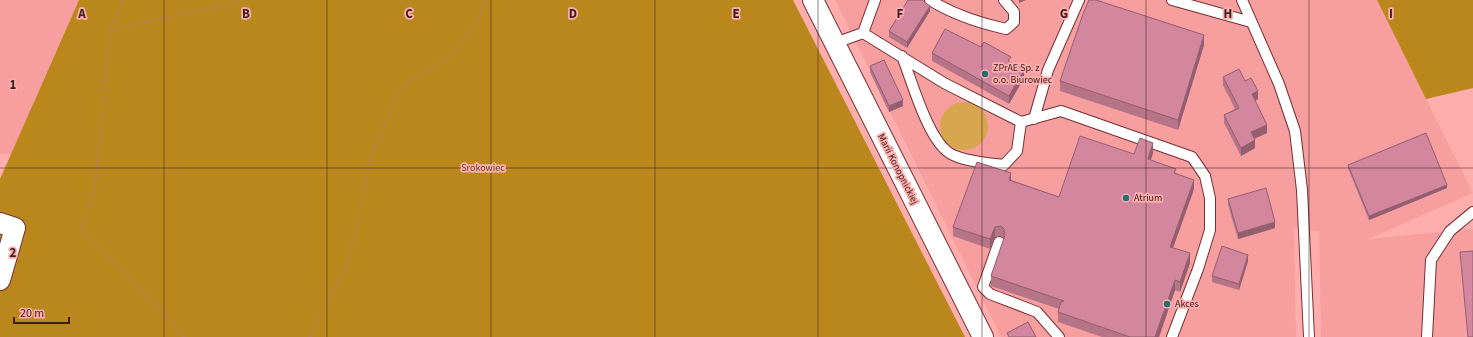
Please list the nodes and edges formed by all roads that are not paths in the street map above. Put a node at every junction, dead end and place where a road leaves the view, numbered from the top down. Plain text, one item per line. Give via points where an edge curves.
1 (813, 0) edge
2 (875, 0) edge
3 (930, 0) edge
4 (1004, 0) edge
5 (1079, 0) edge
6 (1172, 0) edge
7 (1242, 0) edge
8 (1251, 22) junction
9 (863, 33) junction
10 (835, 43) junction
11 (902, 56) junction
12 (1034, 119) junction
13 (1021, 122) junction
14 (1473, 212) edge
15 (0, 223) edge
16 (999, 242) dead end
17 (0, 280) edge
18 (983, 337) edge
19 (1059, 337) edge
20 (1172, 337) edge
21 (1309, 337) edge
22 (1427, 337) edge

1 - 10 street, Marii Konopnickiej
2 - 9 lane
3 - 4 lane via 948,11 982,24 1006,29 1014,22 1014,12
5 - 12 lane via 1048,70
6 - 8 lane
7 - 8 lane
8 - 21 lane via 1279,84 1296,131 1302,190
9 - 10 lane
9 - 11 lane
10 - 18 street, Marii Konopnickiej
11 - 13 lane via 944,83
11 - 13 lane via 932,134 941,147 952,155 1004,165 1017,151
12 - 13 lane
12 - 20 lane via 1061,111 1192,157 1205,176 1210,198 1210,230
14 - 22 lane via 1450,231 1431,260
15 - 17 street via 15,228
16 - 19 lane via 983,287 990,294 1037,312

